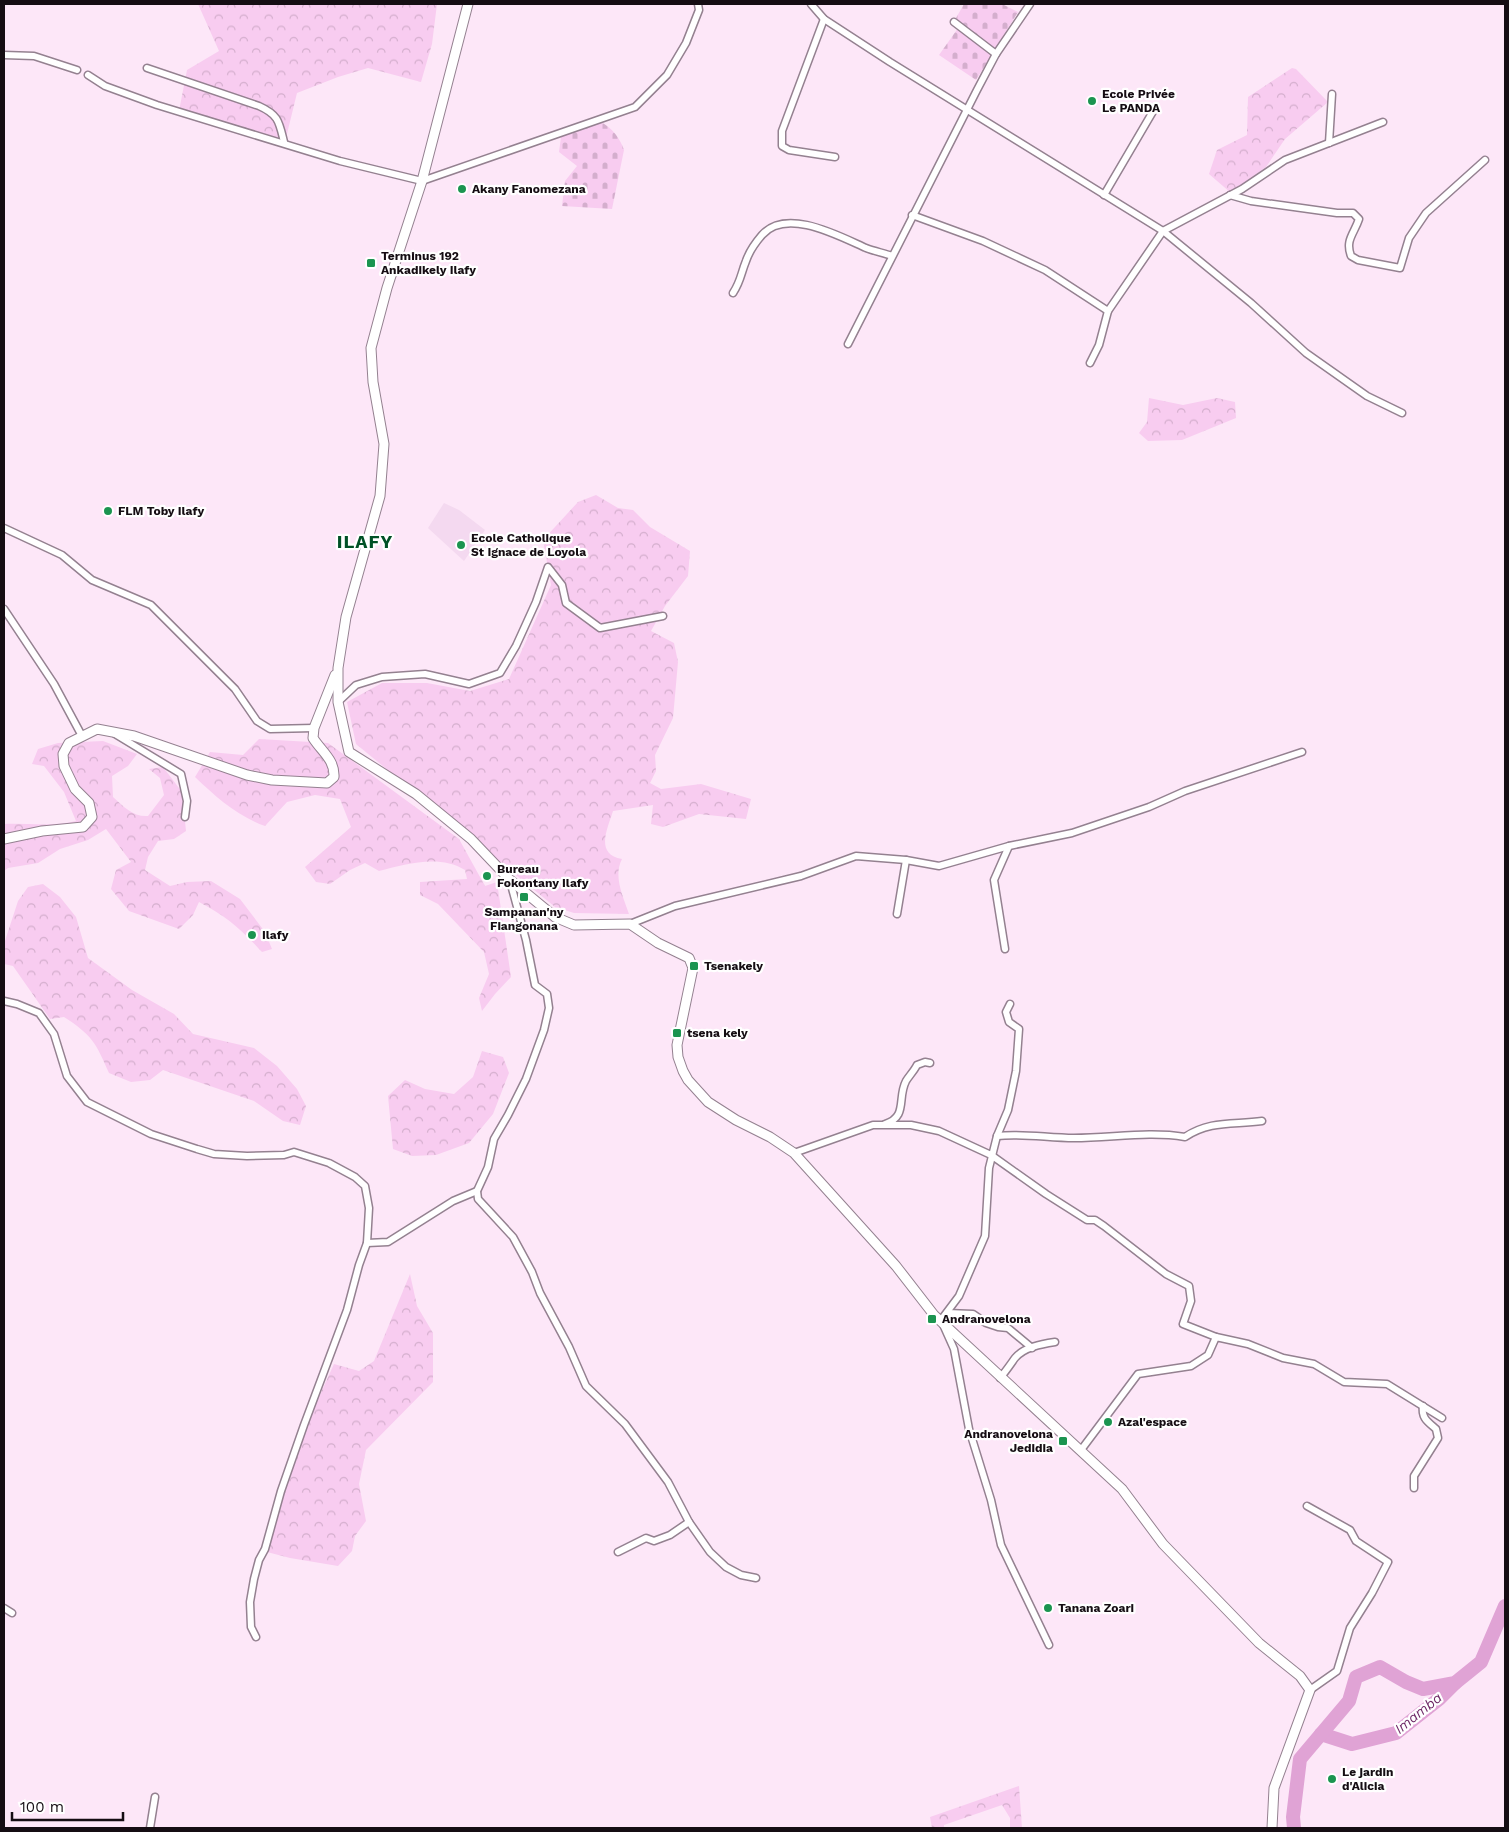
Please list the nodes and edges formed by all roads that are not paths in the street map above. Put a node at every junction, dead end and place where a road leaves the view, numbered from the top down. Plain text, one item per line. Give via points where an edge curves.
1 (468, 4) edge
2 (698, 4) edge
3 (812, 4) edge
4 (1030, 4) edge
5 (824, 19) junction
6 (954, 22) dead end
7 (996, 54) junction
8 (4, 55) edge
9 (147, 68) dead end
10 (77, 70) dead end
11 (88, 75) dead end
12 (1332, 94) dead end
13 (1155, 108) dead end
14 (967, 109) junction
15 (1383, 122) dead end
16 (284, 142) junction
17 (1330, 143) junction
18 (835, 157) dead end
19 (1485, 160) dead end
20 (422, 181) junction
21 (1104, 194) junction
22 (1230, 195) junction
23 (912, 216) junction
24 (1163, 231) junction
25 (892, 256) junction
26 (733, 293) dead end
27 (1108, 311) junction
28 (848, 344) dead end
29 (1090, 363) dead end
30 (1402, 413) dead end
31 (4, 528) edge
32 (4, 609) edge
33 (663, 616) dead end
34 (338, 668) junction
35 (338, 702) junction
36 (314, 728) junction
37 (109, 731) junction
38 (82, 736) junction
39 (1302, 752) dead end
40 (185, 817) dead end
41 (4, 838) edge
42 (1009, 846) junction
43 (906, 860) junction
44 (509, 879) junction
45 (897, 914) dead end
46 (630, 924) junction
47 (1005, 949) dead end
48 (4, 1001) edge
49 (1010, 1004) dead end
50 (930, 1063) dead end
51 (1262, 1121) dead end
52 (882, 1126) junction
53 (997, 1136) junction
54 (794, 1153) junction
55 (992, 1155) junction
56 (477, 1191) junction
57 (367, 1243) junction
58 (944, 1316) junction
59 (1216, 1336) junction
60 (1055, 1342) dead end
61 (1032, 1348) junction
62 (1000, 1378) junction
63 (1423, 1406) junction
64 (1442, 1418) dead end
65 (1081, 1450) junction
66 (1414, 1488) dead end
67 (1307, 1506) dead end
68 (688, 1522) junction
69 (618, 1552) dead end
70 (756, 1578) dead end
71 (4, 1608) edge
72 (12, 1613) dead end
73 (256, 1637) dead end
74 (1049, 1645) dead end
75 (1310, 1690) junction
76 (155, 1796) dead end
77 (150, 1828) edge
78 (1272, 1828) edge

1 - 20 street
2 - 20 street via 699,10 686,43 666,75 635,107
3 - 5 street
4 - 7 street
5 - 14 street
5 - 18 street via 781,139 782,146 789,150
6 - 7 street
7 - 14 street
8 - 10 street via 34,56
9 - 16 street via 272,112 278,120
11 - 16 street via 105,86 157,106
12 - 17 street
13 - 21 street
14 - 21 street
14 - 23 street
15 - 17 street
16 - 20 street
17 - 22 street via 1285,160
19 - 22 street via 1426,213 1409,238 1400,268 1351,256 1349,238 1359,220 1353,213 1251,201
20 - 34 street via 371,348 373,382 384,444 380,496 346,616
21 - 24 street
22 - 24 street
23 - 25 street
23 - 27 street via 984,241 1045,270
24 - 27 street
24 - 30 street via 1306,353 1367,396
25 - 26 street via 822,229 778,224 771,226 762,236 746,260
25 - 28 street
27 - 29 street via 1099,345
31 - 36 street via 62,555 92,580 151,604 235,689 257,721 270,729
32 - 38 street via 54,684
33 - 35 street via 600,628 566,603 562,585 548,567 536,602 500,673 469,684 425,674 382,676 356,685
34 - 35 street
34 - 36 street
35 - 44 street via 349,752 416,794 471,839
36 - 37 street via 313,738 334,769 334,777 327,783 247,775 134,736
37 - 38 street via 97,729
37 - 40 street via 181,774 187,801
38 - 41 street via 68,743 63,754 64,766 75,789 89,803 92,817 83,827
39 - 42 street via 1076,832
42 - 43 street via 938,866
42 - 47 street via 994,880
43 - 45 street
43 - 46 street via 856,856 800,876 675,906
44 - 46 street via 555,917 574,925
44 - 56 street via 526,940 534,985 547,994 549,1008 526,1079 494,1139 488,1168
46 - 54 street via 689,958 693,968 678,1045 678,1057 688,1080 708,1102
48 - 57 street via 39,1013 54,1034 67,1076 87,1102 151,1134 214,1154 247,1156 294,1152 329,1163 355,1177 365,1186 369,1208
49 - 53 street via 1006,1012 1009,1022 1019,1029 1016,1071 1008,1110
50 - 52 street via 917,1065 906,1081 900,1114
51 - 53 street via 1211,1125 1185,1137 1163,1134 1073,1138
52 - 54 street via 873,1125
52 - 55 street via 911,1125 939,1131
53 - 55 street
54 - 58 street via 896,1266 934,1315
55 - 58 street via 988,1168 986,1236 959,1296
55 - 59 street via 1046,1194 1087,1220 1099,1223 1166,1274 1189,1286 1192,1301 1183,1324
56 - 57 street via 453,1201 388,1242
56 - 68 street via 478,1199 513,1237 586,1386 625,1424 668,1482
57 - 73 street via 347,1310 259,1560 250,1602 251,1627
58 - 61 street via 973,1314 986,1323 1008,1328
58 - 62 street
58 - 74 street via 954,1349 968,1429 992,1500 1001,1545
59 - 63 street via 1248,1344 1282,1358 1314,1364 1344,1382 1387,1384
59 - 65 street via 1208,1355 1190,1366 1138,1374
60 - 61 street
61 - 62 street via 1015,1358
62 - 65 street
63 - 64 street
63 - 66 street via 1422,1413 1436,1429 1438,1438 1414,1476
65 - 75 street via 1122,1489 1163,1544 1259,1643 1300,1676
67 - 75 street via 1350,1530 1356,1541 1388,1562 1350,1628 1337,1671
68 - 69 street via 670,1535 654,1541 646,1538
68 - 70 street via 710,1552 726,1566 741,1575
71 - 72 street
75 - 78 street via 1274,1788
76 - 77 street

